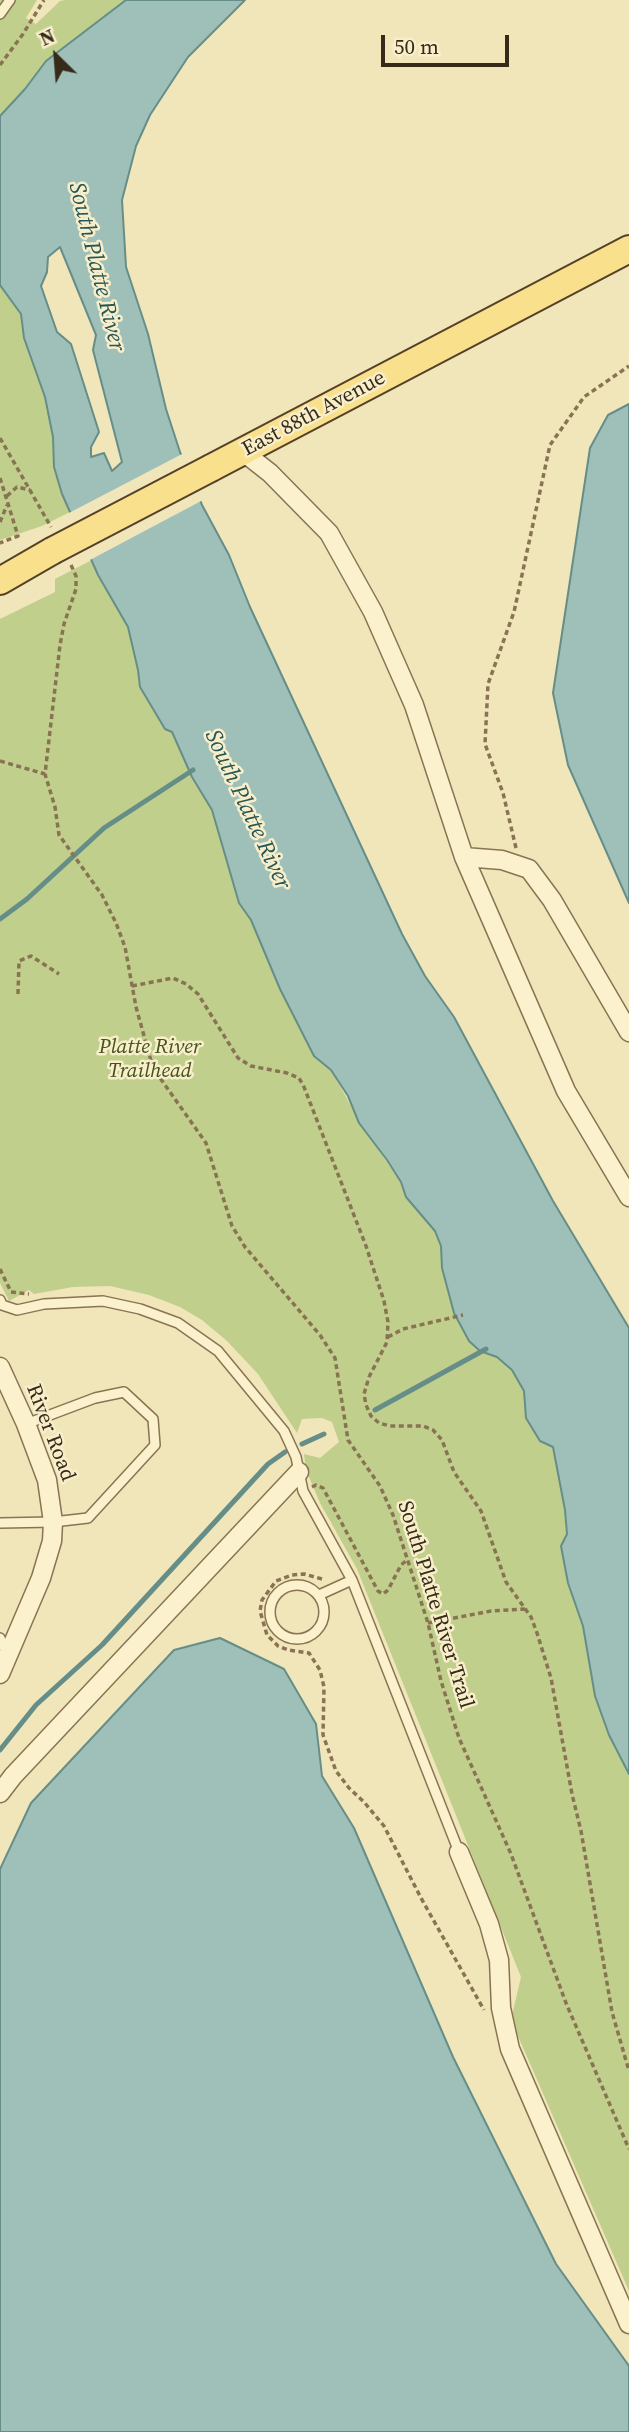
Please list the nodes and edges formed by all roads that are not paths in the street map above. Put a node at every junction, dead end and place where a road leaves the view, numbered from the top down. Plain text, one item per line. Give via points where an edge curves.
1 (10, 0) edge
2 (0, 14) edge
3 (629, 249) edge
4 (242, 451) junction
5 (0, 581) edge
6 (464, 857) junction
7 (629, 1032) edge
8 (629, 1197) edge
9 (0, 1300) edge
10 (0, 1367) edge
11 (26, 1424) junction
12 (297, 1465) junction
13 (53, 1522) junction
14 (0, 1523) edge
15 (352, 1580) junction
16 (319, 1595) junction
17 (0, 1638) edge
18 (9, 1657) junction
19 (0, 1674) edge
20 (5, 1769) edge
21 (0, 1793) edge
22 (459, 1852) joint
23 (629, 2325) edge

1 - 2 lane
3 - 4 main road, East 88th Avenue
4 - 5 main road, East 88th Avenue, bridge
4 - 6 street via 329,533 373,612 414,705
6 - 7 street via 502,860 529,869
6 - 8 street via 566,1091
9 - 12 lane via 17,1310 103,1301 178,1323 218,1351 287,1438
10 - 11 street, River Road
11 - 13 street, River Road via 47,1480
11 - 13 lane via 124,1392 153,1419 155,1445 88,1518
12 - 15 lane via 303,1491
12 - 20 street
13 - 14 lane
13 - 18 street, River Road via 41,1578
15 - 16 lane
15 - 22 lane
16 - 16 lane via 295,1584 278,1592 270,1608 274,1626 298,1639 315,1633 324,1618
17 - 18 lane
18 - 19 street, River Road
20 - 21 street
22 - 23 street via 499,1960 501,2008 510,2049

